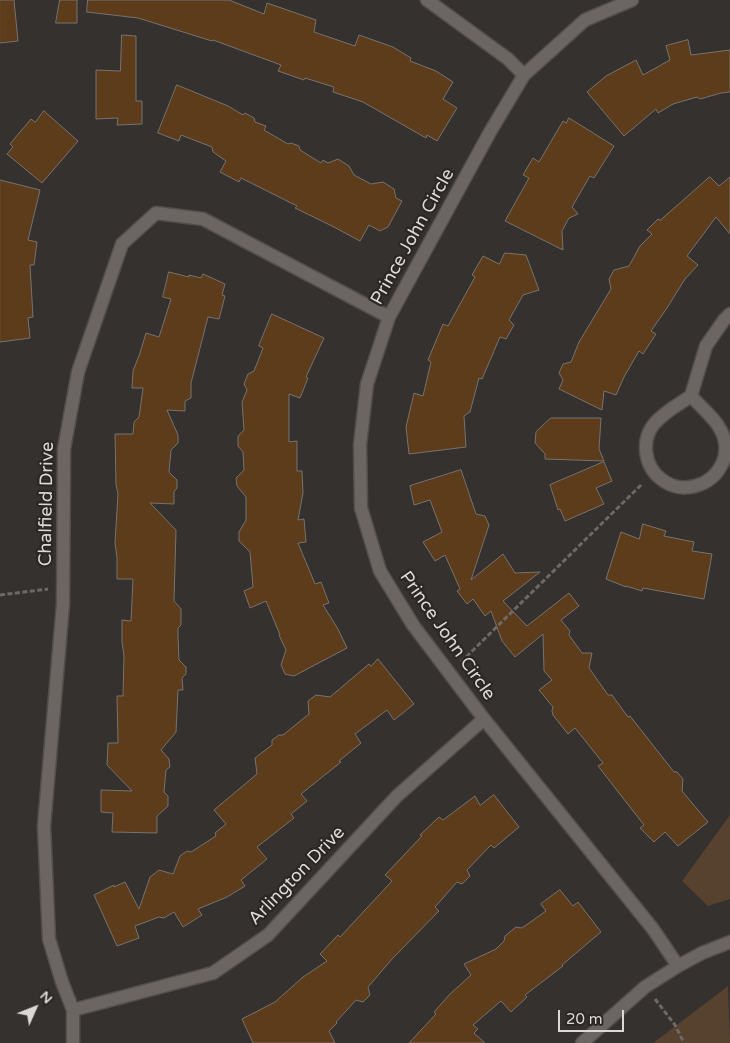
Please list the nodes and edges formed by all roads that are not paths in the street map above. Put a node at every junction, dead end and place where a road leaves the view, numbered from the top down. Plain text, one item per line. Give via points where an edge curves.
1 (428, 0) edge
2 (632, 0) edge
3 (524, 75) junction
4 (730, 314) edge
5 (389, 317) junction
6 (691, 396) junction
7 (484, 719) junction
8 (730, 942) edge
9 (678, 966) junction
10 (73, 1010) junction
11 (73, 1043) edge
12 (582, 1043) edge

1 - 3 street via 508,59
2 - 3 street, Prince John Circle via 585,20
3 - 5 street, Prince John Circle
4 - 6 street via 706,346
5 - 7 street, Prince John Circle via 366,384 360,445 360,508 380,571 413,625
5 - 10 street, Chalfield Drive via 203,219 156,213 122,244 78,372 64,449 63,604 44,826 50,939
6 - 6 street via 654,424 646,446 647,459 654,472 672,485 684,488 708,481 718,472 726,449 718,425
7 - 9 street, Prince John Circle via 653,929
7 - 10 street, Arlington Drive via 397,796 268,935 213,973
8 - 9 street
9 - 12 street via 645,987
10 - 11 street, Chalfield Drive

